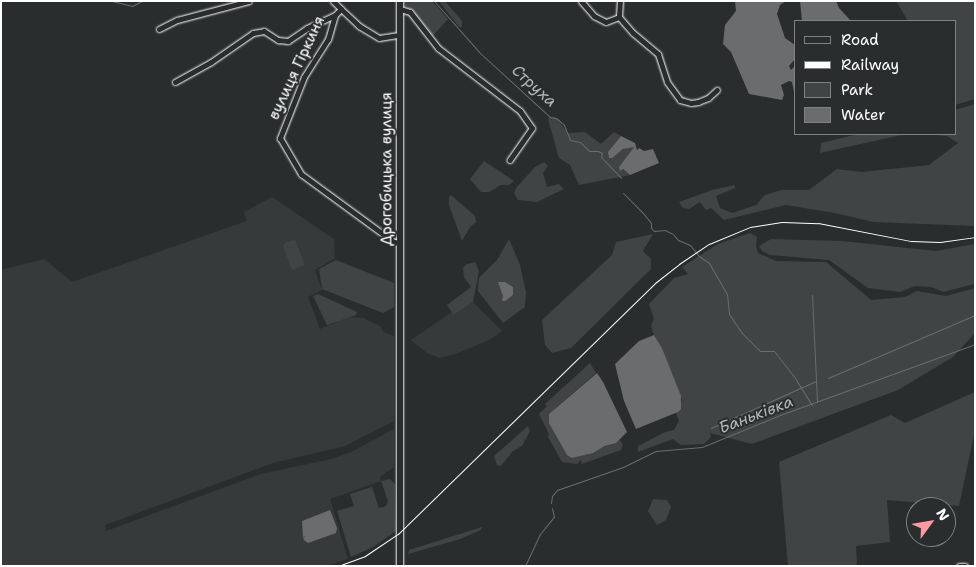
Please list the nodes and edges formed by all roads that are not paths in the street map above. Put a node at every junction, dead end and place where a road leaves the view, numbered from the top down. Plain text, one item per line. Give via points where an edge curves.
1 (249, 1) edge
2 (333, 1) edge
3 (400, 1) edge
4 (580, 1) edge
5 (620, 1) edge
6 (341, 9) junction
7 (400, 9) junction
8 (335, 16) junction
9 (618, 17) junction
10 (159, 29) dead end
11 (399, 35) junction
12 (175, 82) dead end
13 (717, 90) dead end
14 (510, 160) dead end
15 (400, 243) junction
16 (400, 566) edge
17 (959, 566) edge
18 (965, 566) edge

1 - 10 street via 177,20
2 - 6 street, вулиця Гіркиня
3 - 7 street, Дрогобицька вулиця
4 - 9 street via 594,16 606,22
5 - 9 street
6 - 8 street, вулиця Гіркиня
6 - 11 street via 359,26 379,38
7 - 11 street, Дрогобицька вулиця
7 - 14 street via 410,12 438,48 520,111 532,128
8 - 12 street via 307,28 288,42 264,31 253,33
8 - 15 street, вулиця Гіркиня via 328,39 304,77 280,138 301,174 394,242
9 - 13 street via 654,49 667,82 680,100 698,102
11 - 15 street, Дрогобицька вулиця
15 - 16 street, Дрогобицька вулиця
17 - 18 street

